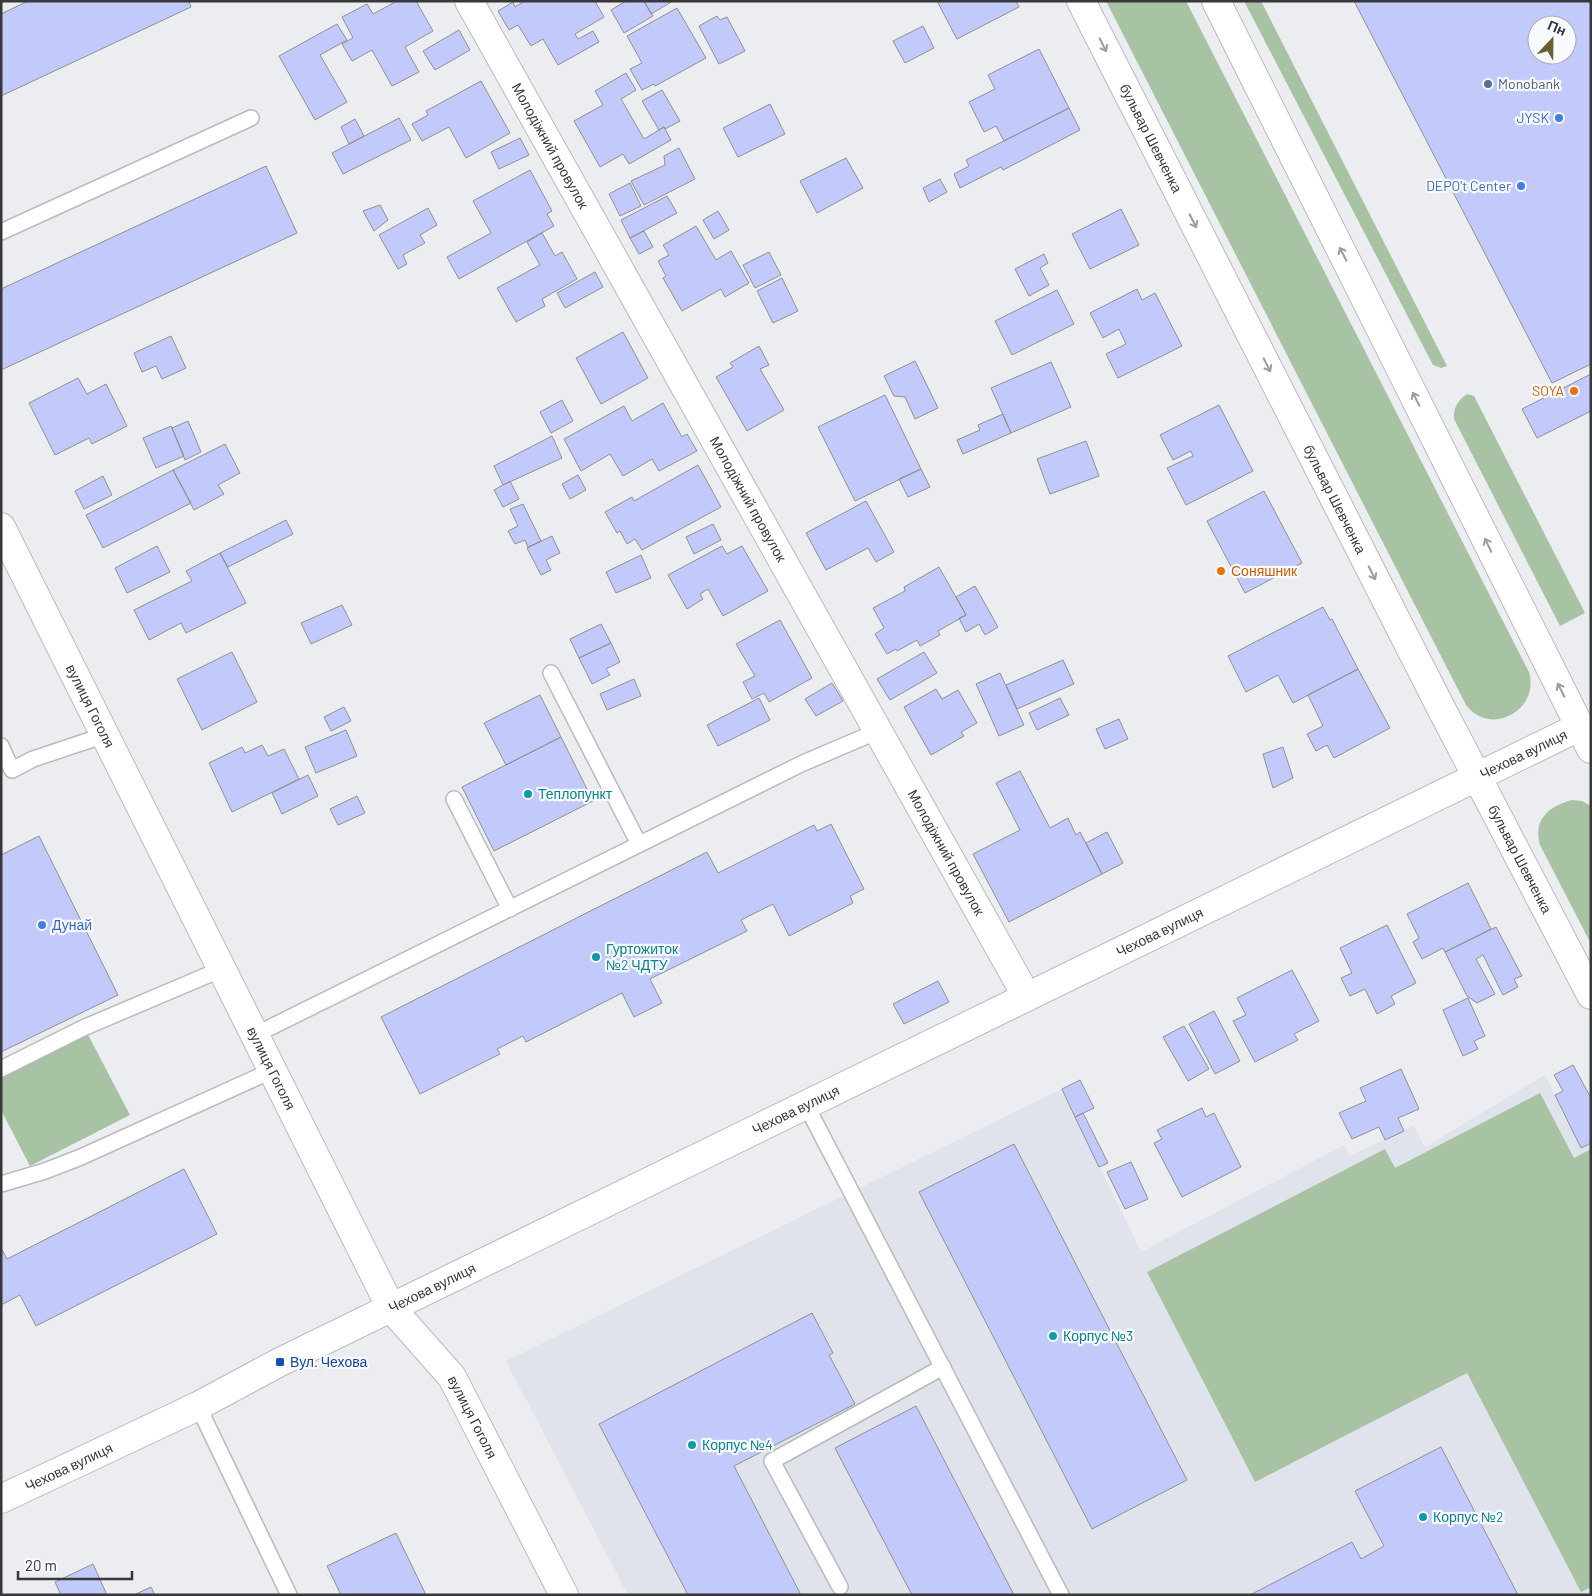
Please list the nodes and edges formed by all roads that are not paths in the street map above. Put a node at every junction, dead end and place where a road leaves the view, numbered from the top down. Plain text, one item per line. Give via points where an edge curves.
1 (469, 1) edge
2 (1081, 1) edge
3 (1216, 1) edge
4 (251, 118) dead end
5 (1, 232) edge
6 (1, 527) edge
7 (551, 673) dead end
8 (878, 731) junction
9 (1587, 732) edge
10 (105, 735) junction
11 (1, 746) edge
12 (1477, 777) junction
13 (454, 799) dead end
14 (639, 844) junction
15 (510, 909) junction
16 (222, 969) junction
17 (1591, 995) edge
18 (1027, 997) junction
19 (254, 1035) junction
20 (1, 1069) edge
21 (272, 1071) junction
22 (806, 1105) junction
23 (1, 1184) edge
24 (391, 1308) junction
25 (943, 1367) junction
26 (198, 1406) junction
27 (1, 1499) edge
28 (840, 1587) dead end
29 (289, 1595) edge
30 (564, 1595) edge
31 (1061, 1595) edge

1 - 8 street, Молодіжний провулок
2 -> 12 street, бульвар Шевченка
9 -> 3 street
4 - 5 lane
6 - 10 street, вулиця Гоголя
7 - 14 lane
8 - 14 lane via 801,764
8 - 18 street, Молодіжний провулок
9 - 12 street, Чехова вулиця
10 - 11 lane via 33,759 12,770
10 - 16 street, вулиця Гоголя
12 - 17 street, бульвар Шевченка
12 - 18 street, Чехова вулиця
13 - 15 lane
14 - 15 lane
15 - 19 lane
16 - 19 street, вулиця Гоголя
16 - 20 lane via 83,1028
18 - 22 street, Чехова вулиця
19 - 21 street, вулиця Гоголя
21 - 23 lane via 81,1157
21 - 24 street, вулиця Гоголя
22 - 24 street, Чехова вулиця
22 - 25 lane
24 - 26 street, Чехова вулиця
24 - 30 street, вулиця Гоголя via 452,1377
25 - 28 lane via 772,1460
25 - 31 lane
26 - 27 street, Чехова вулиця
26 - 29 lane

